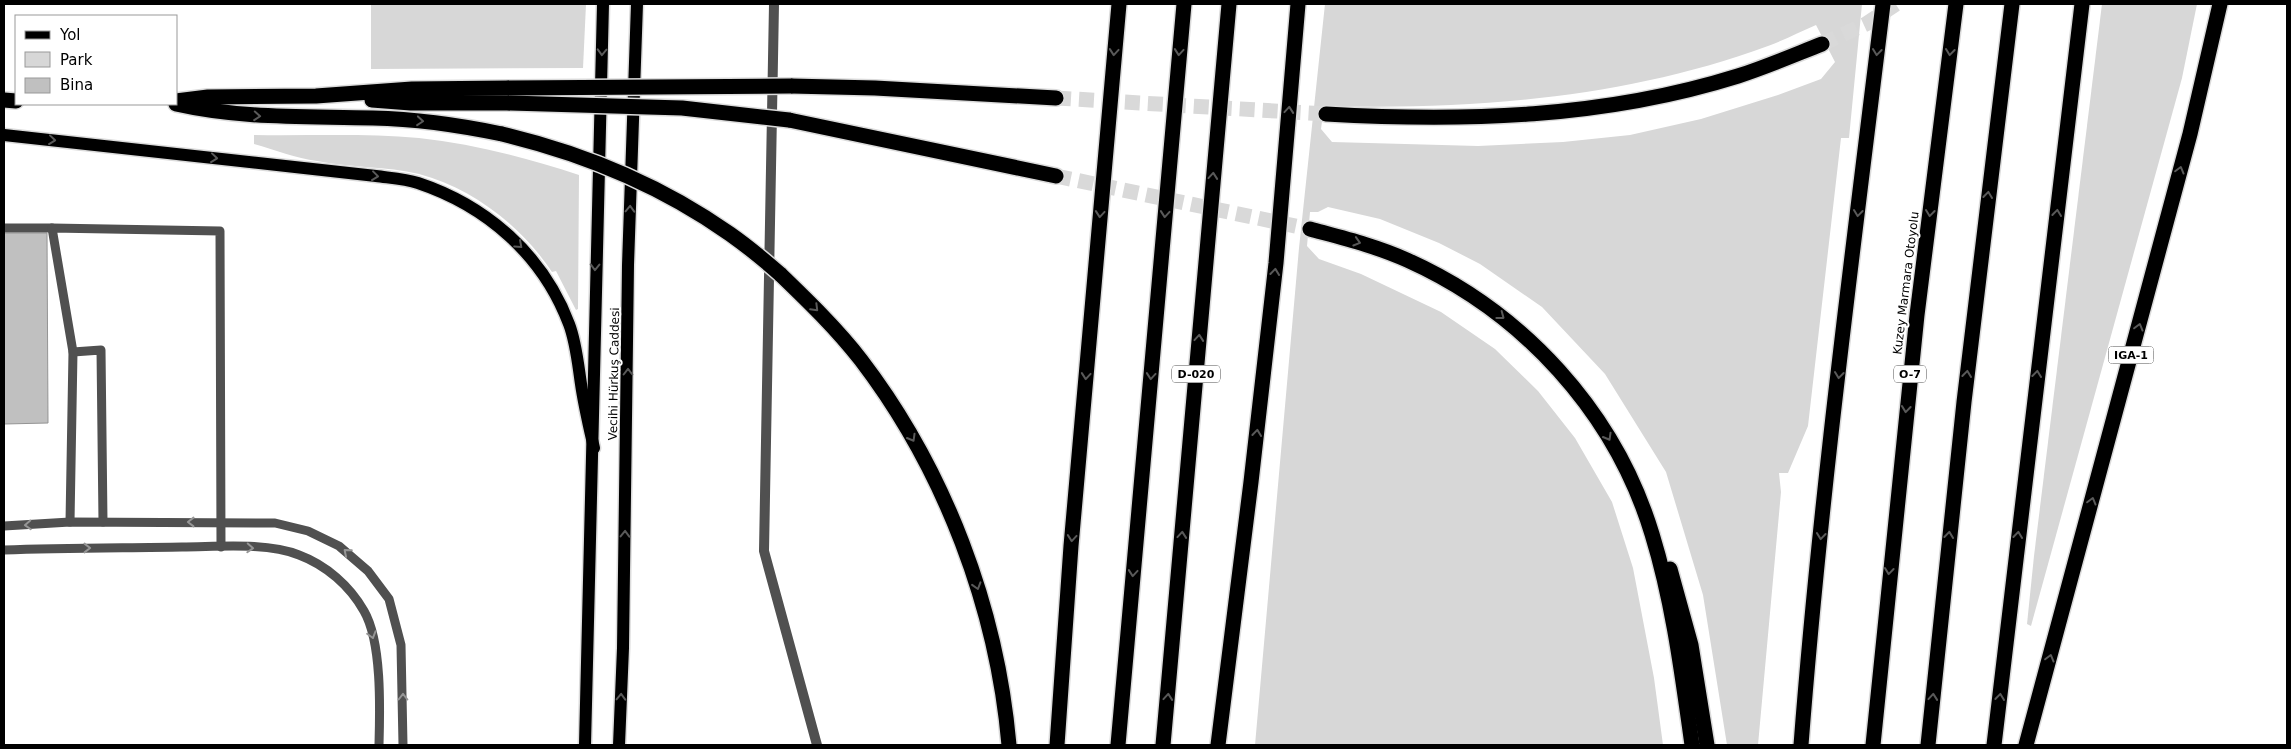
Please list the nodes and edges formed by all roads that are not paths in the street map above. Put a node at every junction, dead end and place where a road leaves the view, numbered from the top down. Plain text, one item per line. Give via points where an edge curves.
1 (603, 4) edge
2 (637, 4) edge
3 (774, 4) edge
4 (1119, 4) edge
5 (1184, 4) edge
6 (1229, 4) edge
7 (1298, 4) edge
8 (1883, 4) edge
9 (1956, 4) edge
10 (2012, 4) edge
11 (2082, 4) edge
12 (2220, 4) edge
13 (1822, 44) tunnel mouth
14 (509, 96) junction
15 (1056, 98) tunnel mouth
16 (178, 102) edge
17 (178, 103) edge
18 (1326, 114) tunnel mouth
19 (4, 135) edge
20 (1056, 176) tunnel mouth
21 (4, 228) edge
22 (52, 228) junction
23 (1310, 229) tunnel mouth
24 (73, 352) junction
25 (594, 448) junction
26 (1642, 506) junction
27 (70, 522) junction
28 (103, 522) junction
29 (220, 522) junction
30 (4, 526) edge
31 (221, 547) junction
32 (4, 550) edge
33 (379, 745) edge
34 (403, 745) edge
35 (585, 745) edge
36 (619, 745) edge
37 (817, 745) edge
38 (1009, 745) edge
39 (1057, 745) edge
40 (1118, 745) edge
41 (1164, 745) edge
42 (1218, 745) edge
43 (1692, 745) edge
44 (1707, 745) edge
45 (1800, 745) edge
46 (1873, 745) edge
47 (1928, 745) edge
48 (1994, 745) edge
49 (2026, 745) edge

1 -> 25 main road, Vecihi Hürkuş Caddesi via 595,262
36 -> 2 main road, Vecihi Hürkuş Caddesi via 628,265
3 - 37 street via 764,551
4 -> 39 highway via 1071,546
5 -> 40 highway
41 -> 6 highway, D-020
42 -> 7 highway via 1275,272
8 -> 45 highway
9 -> 46 highway, Kuzey Marmara Otoyolu / O-7 via 1916,324
47 -> 10 highway via 1964,402
48 -> 11 highway
49 -> 12 highway, IGA-1 via 2187,143
13 - 18 highway via 1738,76 1696,88 1587,109 1487,117
14 - 15 highway, bridge via 791,86
14 - 16 highway via 411,103 316,96 208,97
14 - 20 highway, bridge via 682,108 789,120
17 -> 38 highway, bridge via 212,112 260,117 430,122 533,141 607,168 676,200 730,234 780,274 826,319 881,388 917,446 945,503 986,615 999,669
19 -> 25 main road via 392,179 416,183 478,211 528,252 560,303 570,325
21 - 22 lane
22 - 24 lane
22 - 29 lane via 220,231
23 -> 26 highway via 1407,260 1459,288 1504,318 1539,349 1586,402 1618,452
24 - 27 lane
24 - 28 lane via 101,350
25 - 35 main road, Vecihi Hürkuş Caddesi
26 - 43 highway via 1670,605
26 - 44 highway via 1661,544 1682,605
27 - 28 lane
27 -> 30 lane
29 -> 28 lane
29 - 31 lane
34 -> 29 lane via 401,645 389,600 368,571 339,546 308,531 275,524
32 -> 31 lane
31 -> 33 lane via 271,549 299,555 349,588 365,612 374,644 380,690

